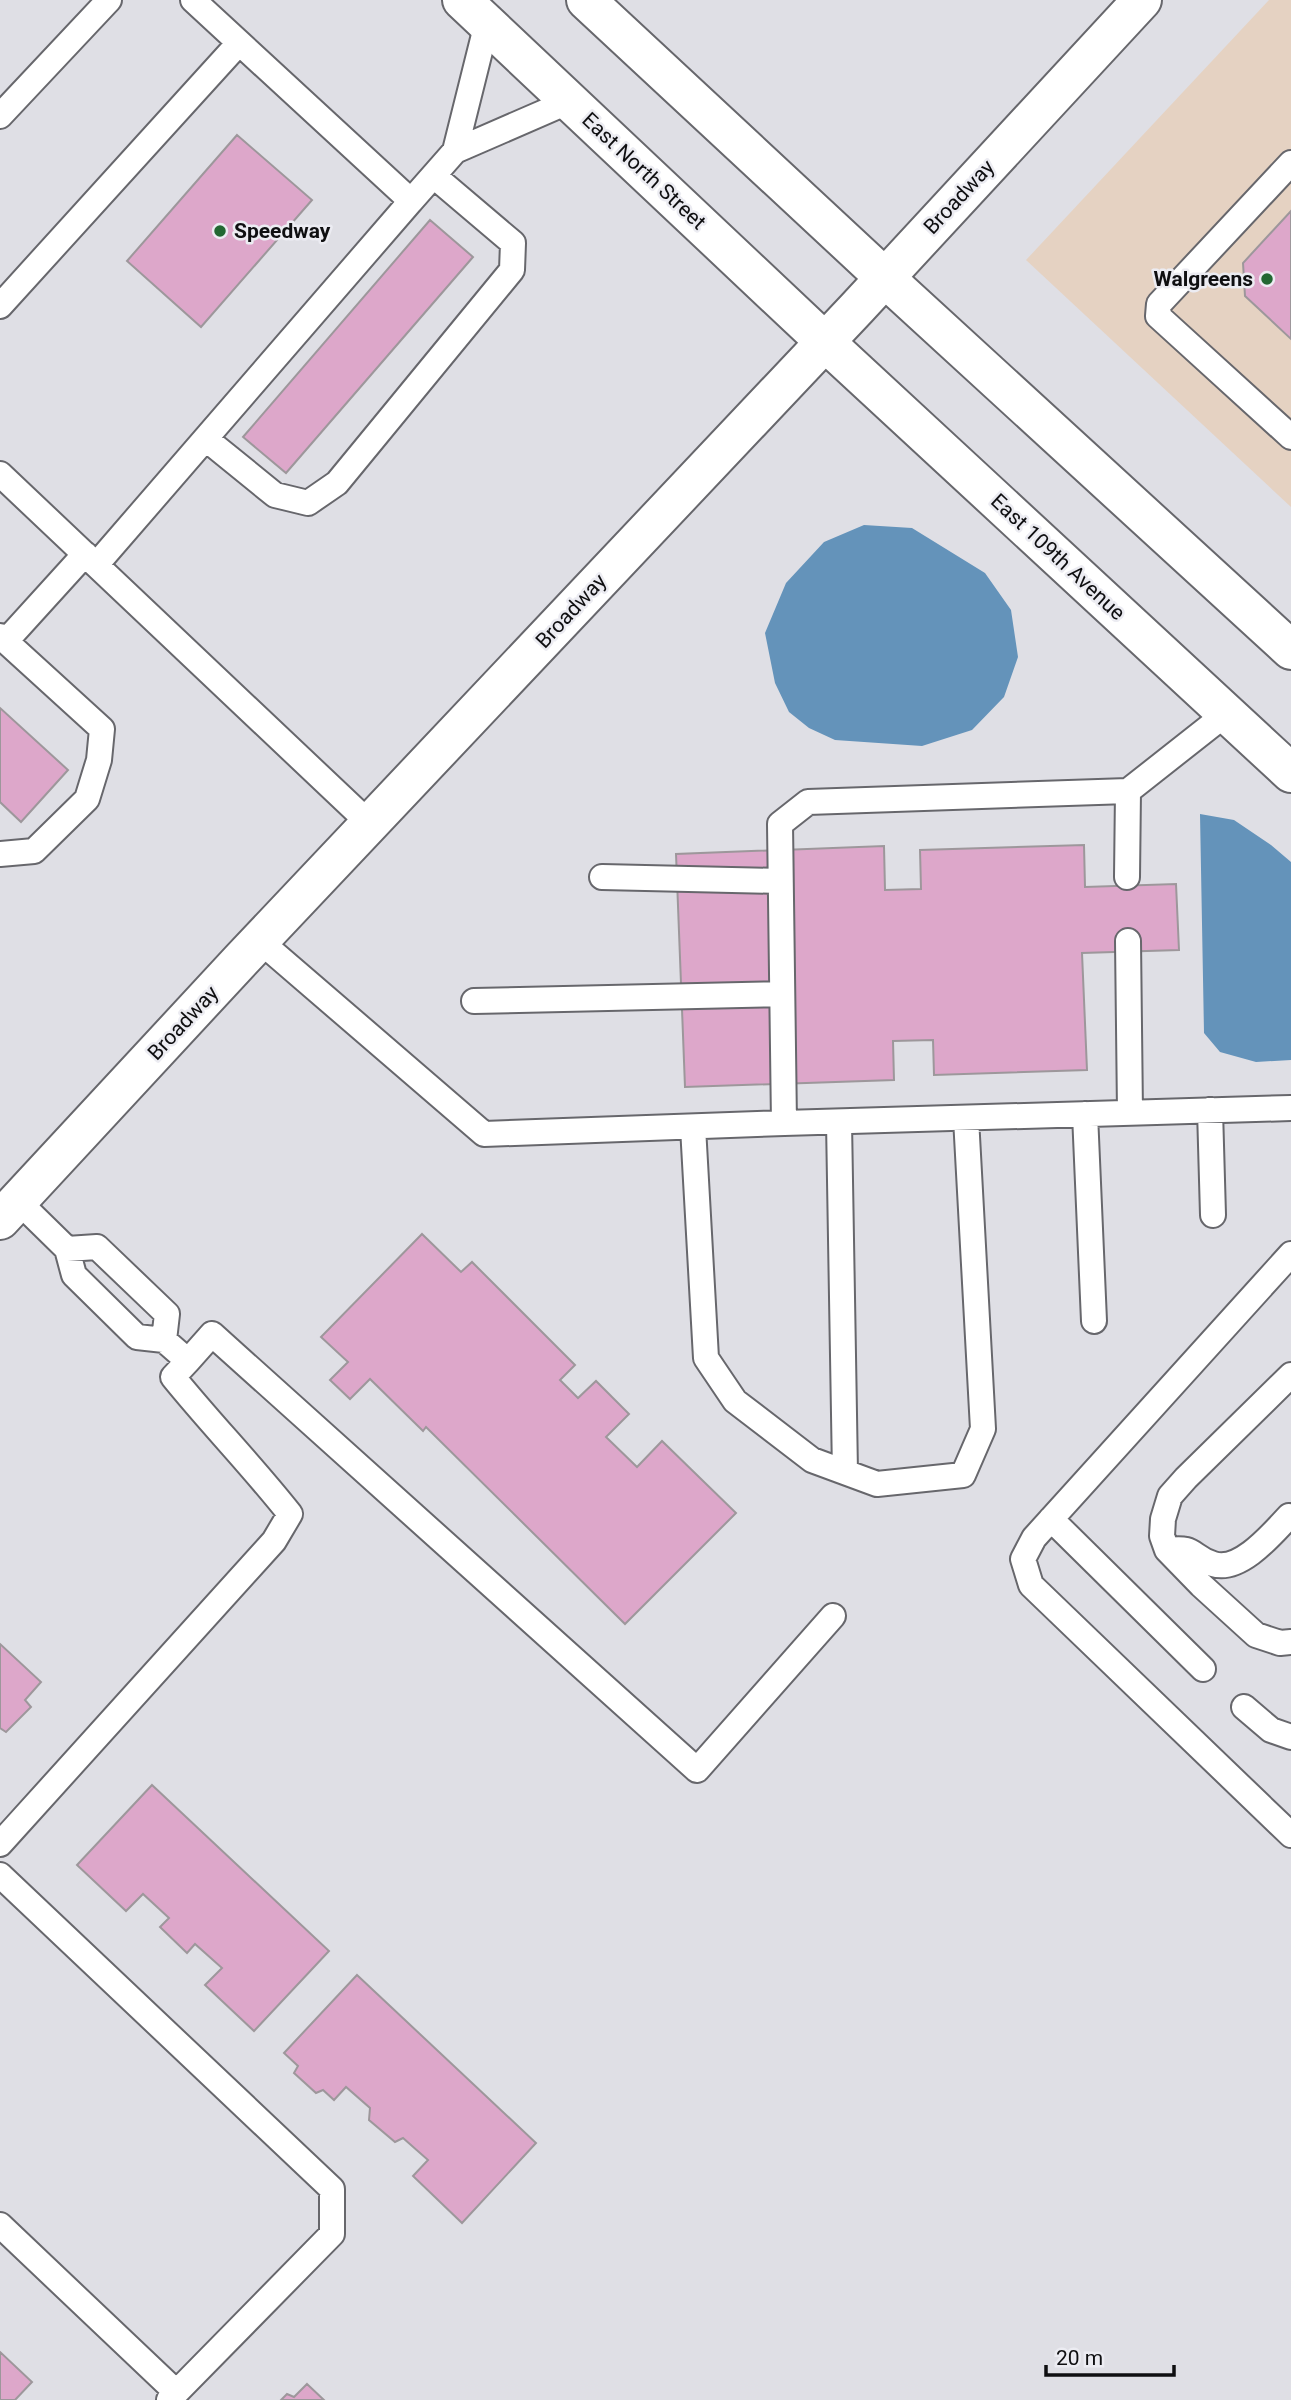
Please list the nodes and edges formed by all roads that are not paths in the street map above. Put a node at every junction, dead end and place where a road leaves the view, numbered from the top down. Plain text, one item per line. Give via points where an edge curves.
1 (109, 0) edge
2 (193, 0) edge
3 (586, 0) edge
4 (1142, 0) edge
5 (474, 12) edge
6 (239, 43) junction
7 (570, 101) junction
8 (0, 116) edge
9 (455, 151) junction
10 (1291, 163) edge
11 (434, 176) junction
12 (411, 201) junction
13 (884, 278) junction
14 (0, 306) edge
15 (825, 342) junction
16 (1291, 437) edge
17 (206, 439) junction
18 (0, 474) edge
19 (90, 560) junction
20 (3, 638) edge
21 (1290, 648) edge
22 (1227, 713) junction
23 (1291, 773) edge
24 (1128, 791) junction
25 (370, 824) junction
26 (0, 854) edge
27 (602, 877) dead end
28 (1127, 877) dead end
29 (780, 881) junction
30 (260, 941) junction
31 (1128, 941) dead end
32 (782, 994) junction
33 (474, 1001) dead end
34 (1291, 1108) edge
35 (1210, 1110) junction
36 (1130, 1112) junction
37 (1085, 1114) junction
38 (966, 1118) junction
39 (784, 1122) junction
40 (839, 1122) junction
41 (692, 1127) junction
42 (9, 1211) edge
43 (1213, 1215) dead end
44 (67, 1249) junction
45 (1291, 1254) edge
46 (1094, 1321) dead end
47 (164, 1340) junction
48 (188, 1360) junction
49 (1291, 1375) edge
50 (845, 1472) junction
51 (1289, 1516) dead end
52 (1051, 1519) junction
53 (1167, 1550) junction
54 (833, 1616) dead end
55 (1291, 1642) edge
56 (1203, 1669) dead end
57 (1244, 1707) dead end
58 (1291, 1737) edge
59 (1291, 1835) edge
60 (0, 1844) edge
61 (0, 1875) edge
62 (0, 2225) edge
63 (173, 2396) edge

1 - 8 lane
2 - 6 lane
3 - 13 main road
4 - 13 main road, Broadway
5 - 7 main road, East North Street
5 - 9 lane
6 - 12 lane
6 - 14 lane
7 - 9 lane
7 - 15 main road, East North Street
9 - 11 lane
10 - 16 lane via 1159,304 1158,316
11 - 12 lane
11 - 17 lane via 513,243 512,270 337,483 308,503 275,495
12 - 17 lane
13 - 15 main road, Broadway
13 - 21 main road
15 - 22 main road, East 109th Avenue
15 - 25 main road, Broadway
17 - 19 lane
18 - 19 lane
19 - 20 lane
19 - 25 lane
20 - 26 lane via 102,729 99,761 87,799 34,851
22 - 23 main road, East 109th Avenue
22 - 24 lane
24 - 28 lane
24 - 29 lane via 808,802 780,824
25 - 30 main road, Broadway
27 - 29 lane
29 - 32 lane
30 - 41 lane via 484,1134
30 - 42 main road, Broadway
31 - 36 lane
32 - 33 lane
32 - 39 lane
34 - 35 lane
35 - 36 lane
35 - 43 lane
36 - 37 lane
37 - 38 lane
37 - 46 lane
38 - 40 lane
38 - 50 lane via 983,1429 963,1475 877,1484
39 - 40 lane
39 - 41 lane
40 - 50 lane
41 - 50 lane via 706,1358 735,1401 812,1460
42 - 44 lane
44 - 47 lane via 74,1275 137,1337
44 - 47 lane via 97,1247 167,1314
45 - 52 lane
47 - 48 lane
48 - 54 lane via 212,1334 697,1770
48 - 60 lane via 173,1377 290,1514 274,1541
49 - 53 lane via 1170,1496 1163,1519
51 - 53 lane via 1259,1548 1232,1563 1214,1565 1186,1548
52 - 56 lane
52 - 59 lane via 1024,1559 1031,1585
53 - 55 lane via 1256,1635
57 - 58 lane via 1271,1730
61 - 63 lane via 332,2189 332,2234
62 - 63 lane

